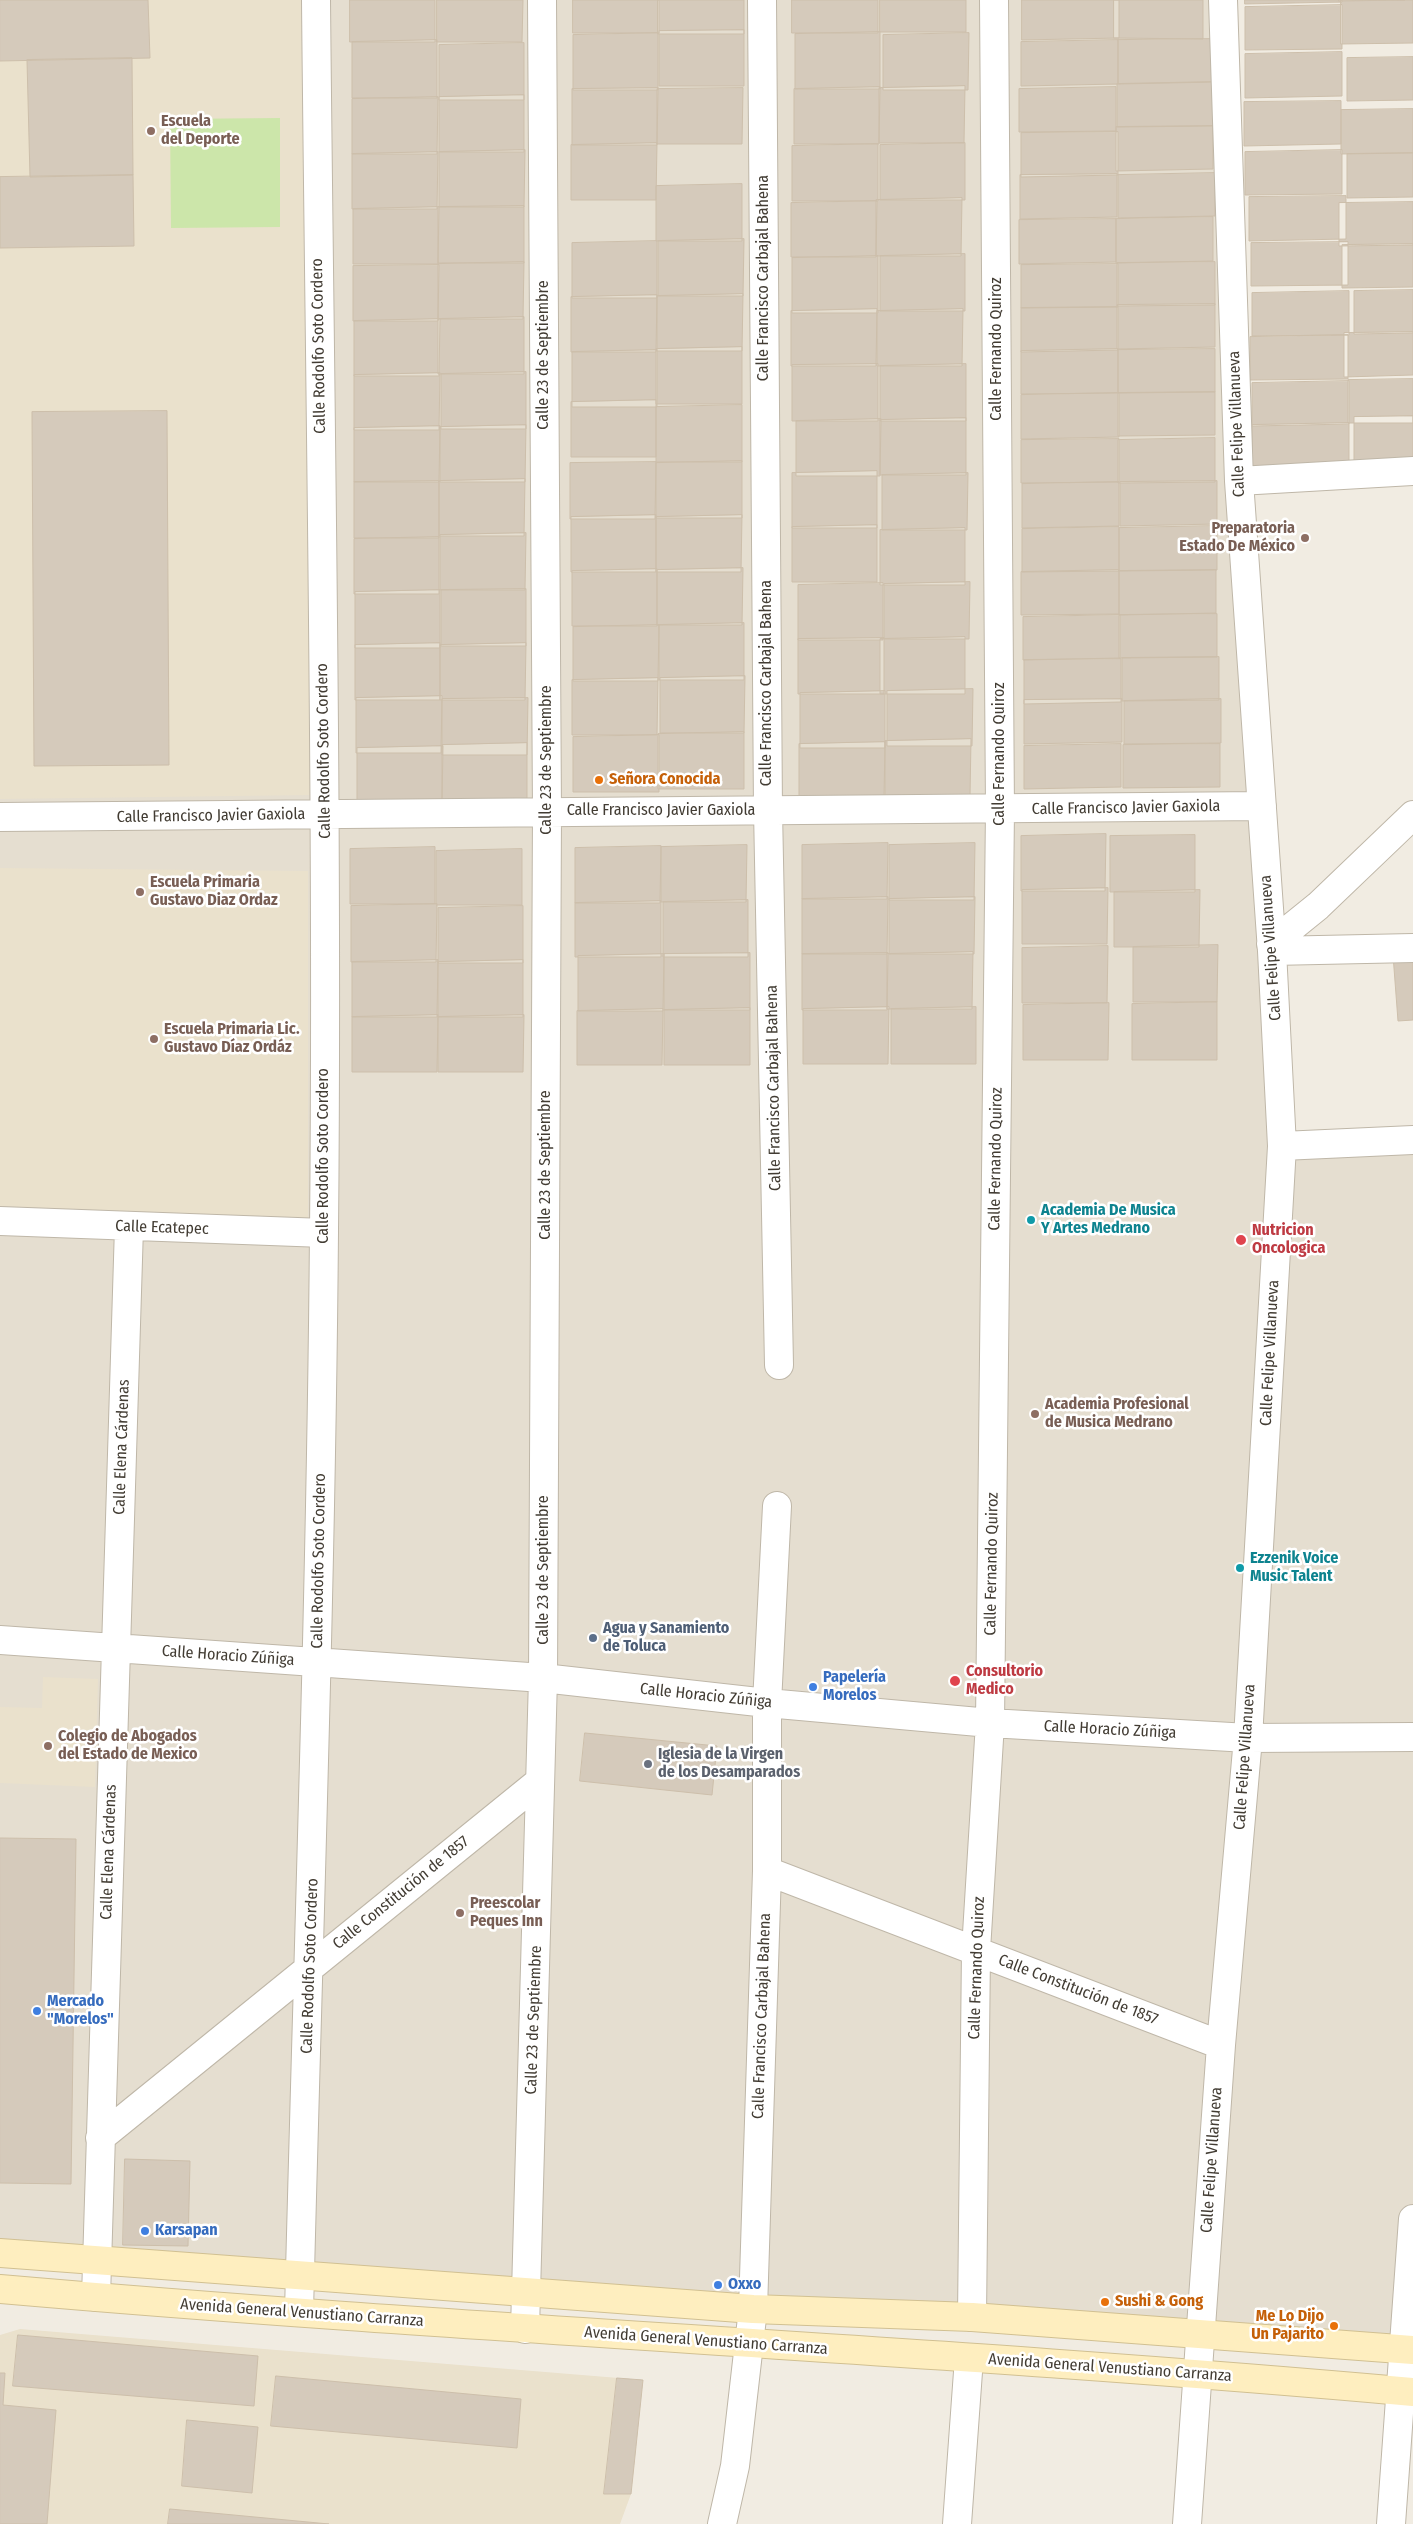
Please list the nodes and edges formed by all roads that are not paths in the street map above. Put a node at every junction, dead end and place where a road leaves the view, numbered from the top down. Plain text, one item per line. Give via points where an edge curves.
1 (316, 0) edge
2 (542, 0) edge
3 (762, 0) edge
4 (994, 0) edge
5 (1223, 0) edge
6 (1413, 471) edge
7 (1239, 481) junction
8 (1262, 806) junction
9 (1000, 809) junction
10 (768, 810) junction
11 (548, 812) junction
12 (325, 814) junction
13 (1413, 815) edge
14 (0, 817) edge
15 (1271, 948) junction
16 (1413, 948) edge
17 (1413, 1140) edge
18 (1282, 1146) junction
19 (0, 1221) edge
20 (129, 1227) junction
21 (324, 1233) junction
22 (779, 1365) dead end
23 (777, 1506) dead end
24 (0, 1640) edge
25 (116, 1648) junction
26 (318, 1662) junction
27 (543, 1678) junction
28 (767, 1703) junction
29 (990, 1723) junction
30 (1413, 1737) edge
31 (1248, 1738) junction
32 (540, 1781) junction
33 (767, 1871) junction
34 (976, 1950) junction
35 (310, 1966) junction
36 (1221, 2045) junction
37 (100, 2138) junction
38 (1413, 2219) edge
39 (0, 2253) edge
40 (97, 2260) junction
41 (300, 2275) junction
42 (0, 2289) edge
43 (526, 2291) junction
44 (96, 2297) junction
45 (754, 2310) junction
46 (300, 2312) junction
47 (972, 2317) junction
48 (525, 2329) junction
49 (1200, 2333) junction
50 (751, 2344) junction
51 (1408, 2349) edge
52 (969, 2358) junction
53 (1198, 2375) junction
54 (1406, 2391) edge
55 (722, 2524) edge
56 (957, 2524) edge
57 (1187, 2524) edge
58 (1391, 2524) edge

1 - 12 street, Calle Rodolfo Soto Cordero
2 - 11 street, Calle 23 de Septiembre
3 - 10 street, Calle Francisco Carbajal Bahena
4 - 9 street, Calle Fernando Quiroz
5 - 7 street, Calle Felipe Villanueva
6 - 7 street
7 - 8 street, Calle Felipe Villanueva
8 - 9 street, Calle Francisco Javier Gaxiola
8 - 15 street, Calle Felipe Villanueva
9 - 10 street, Calle Francisco Javier Gaxiola
9 - 29 street, Calle Fernando Quiroz
10 - 11 street, Calle Francisco Javier Gaxiola
10 - 22 street, Calle Francisco Carbajal Bahena
11 - 12 street, Calle Francisco Javier Gaxiola
11 - 27 street, Calle 23 de Septiembre
12 - 14 street, Calle Francisco Javier Gaxiola
12 - 21 street, Calle Rodolfo Soto Cordero
13 - 15 street
15 - 16 street
15 - 18 street, Calle Felipe Villanueva
17 - 18 street
18 - 31 street, Calle Felipe Villanueva
19 - 20 street, Calle Ecatepec
20 - 21 street, Calle Ecatepec
20 - 25 street, Calle Elena Cárdenas
21 - 26 street, Calle Rodolfo Soto Cordero
23 - 28 street, Calle Francisco Carbajal Bahena
24 - 25 street, Calle Horacio Zúñiga
25 - 26 street, Calle Horacio Zúñiga
25 - 37 street, Calle Elena Cárdenas
26 - 27 street, Calle Horacio Zúñiga
26 - 35 street, Calle Rodolfo Soto Cordero
27 - 28 street, Calle Horacio Zúñiga
27 - 32 street, Calle 23 de Septiembre
28 - 29 street, Calle Horacio Zúñiga
28 - 33 street, Calle Francisco Carbajal Bahena
29 - 31 street, Calle Horacio Zúñiga
29 - 34 street, Calle Fernando Quiroz
30 - 31 street, Calle Horacio Zúñiga
31 - 36 street, Calle Felipe Villanueva
32 - 35 street, Calle Constitución de 1857
32 - 43 street, Calle 23 de Septiembre
33 - 34 street, Calle Constitución de 1857
33 - 45 street, Calle Francisco Carbajal Bahena
34 - 36 street, Calle Constitución de 1857
34 - 47 street, Calle Fernando Quiroz
35 - 37 street, Calle Constitución de 1857
35 - 41 street, Calle Rodolfo Soto Cordero
36 - 49 street, Calle Felipe Villanueva
37 - 40 street, Calle Elena Cárdenas
38 - 51 street
39 - 40 main road
40 - 41 main road
40 - 44 street, Calle Elena Cárdenas
41 - 43 main road
41 - 46 street, Calle Rodolfo Soto Cordero
42 - 44 main road, Avenida General Venustiano Carranza
43 - 45 main road
43 - 48 street, Calle 23 de Septiembre
44 - 46 main road, Avenida General Venustiano Carranza
45 - 47 main road
45 - 50 street, Calle Francisco Carbajal Bahena
46 - 48 main road, Avenida General Venustiano Carranza
47 - 49 main road
48 - 50 main road, Avenida General Venustiano Carranza
49 - 51 main road
49 - 53 street, Calle Felipe Villanueva
50 - 52 main road, Avenida General Venustiano Carranza
50 - 55 street, Calle Francisco Carbajal Bahena via 734,2466
51 - 54 street
52 - 53 main road, Avenida General Venustiano Carranza
52 - 56 street
53 - 54 main road, Avenida General Venustiano Carranza
53 - 57 street, Calle Felipe Villanueva
54 - 58 street

